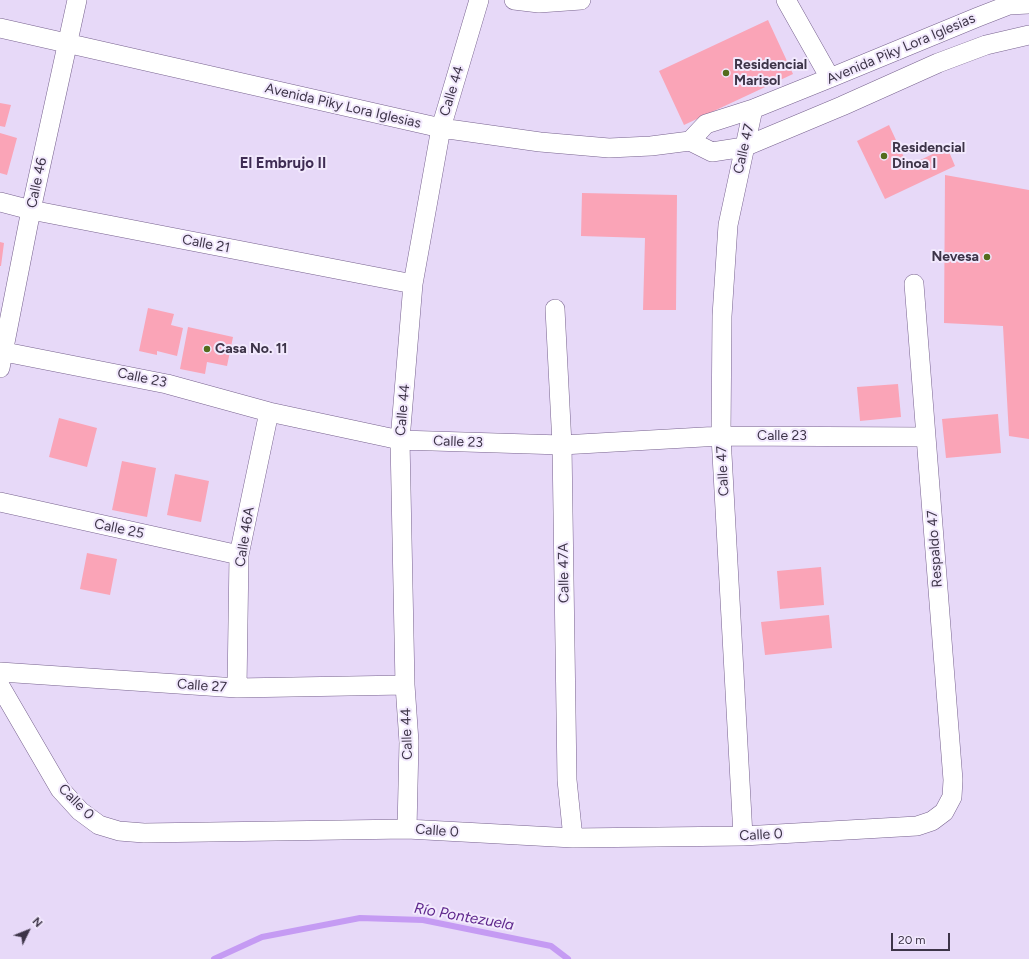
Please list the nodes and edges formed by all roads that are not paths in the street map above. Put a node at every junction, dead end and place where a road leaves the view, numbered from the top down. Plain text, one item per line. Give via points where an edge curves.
1 (77, 0) edge
2 (479, 0) edge
3 (514, 0) edge
4 (581, 0) edge
5 (786, 0) edge
6 (1029, 4) edge
7 (0, 28) edge
8 (1029, 35) edge
9 (67, 43) junction
10 (830, 78) junction
11 (753, 109) junction
12 (441, 128) junction
13 (690, 141) junction
14 (744, 147) junction
15 (0, 202) edge
16 (31, 210) junction
17 (414, 284) junction
18 (914, 284) dead end
19 (555, 309) dead end
20 (1, 357) edge
21 (269, 412) junction
22 (721, 436) junction
23 (926, 437) junction
24 (400, 440) junction
25 (562, 445) junction
26 (0, 502) edge
27 (239, 555) junction
28 (0, 672) edge
29 (405, 685) junction
30 (0, 686) edge
31 (237, 688) junction
32 (944, 812) joint
33 (407, 829) junction
34 (743, 836) junction
35 (573, 838) junction

1 - 9 street, Calle 46
2 - 12 street, Calle 44
3 - 4 street via 540,3
5 - 10 street
6 - 10 street, Avenida Piky Lora Iglesias via 1009,6 978,17
7 - 9 street, Avenida Piky Lora Iglesias
8 - 14 street, Avenida Piky Lora Iglesias via 986,45 938,63
9 - 12 street, Avenida Piky Lora Iglesias
9 - 16 street, Calle 46
10 - 11 street, Avenida Piky Lora Iglesias
11 - 13 street, Avenida Piky Lora Iglesias via 706,124
11 - 14 street, Calle 47
12 - 13 street, Avenida Piky Lora Iglesias via 540,142 609,148
12 - 17 street, Calle 44
13 - 14 street, Avenida Piky Lora Iglesias via 712,152
14 - 22 street, Calle 47 via 728,225 722,316
15 - 16 street, Calle 21
16 - 17 street, Calle 21
16 - 20 street, Calle 46
17 - 24 street, Calle 44
18 - 23 street, Respaldo 47
19 - 25 street, Calle 47A
20 - 21 street, Calle 23 via 167,384
21 - 24 street, Calle 23
21 - 27 street, Calle 46A
22 - 23 street, Calle 23
22 - 25 street, Calle 23
22 - 34 street, Calle 47
23 - 32 street, Respaldo 47 via 953,780 952,797
24 - 25 street, Calle 23
24 - 29 street, Calle 44
25 - 35 street, Calle 47A via 567,780
26 - 27 street, Calle 25
27 - 31 street, Calle 46A
28 - 31 street, Calle 27
29 - 31 street, Calle 27
29 - 33 street, Calle 44 via 409,742
30 - 33 street, Calle 0 via 60,789 80,811 99,825 119,831 144,833
32 - 34 street, Calle 0 via 932,821 917,826
33 - 35 street, Calle 0
34 - 35 street, Calle 0

